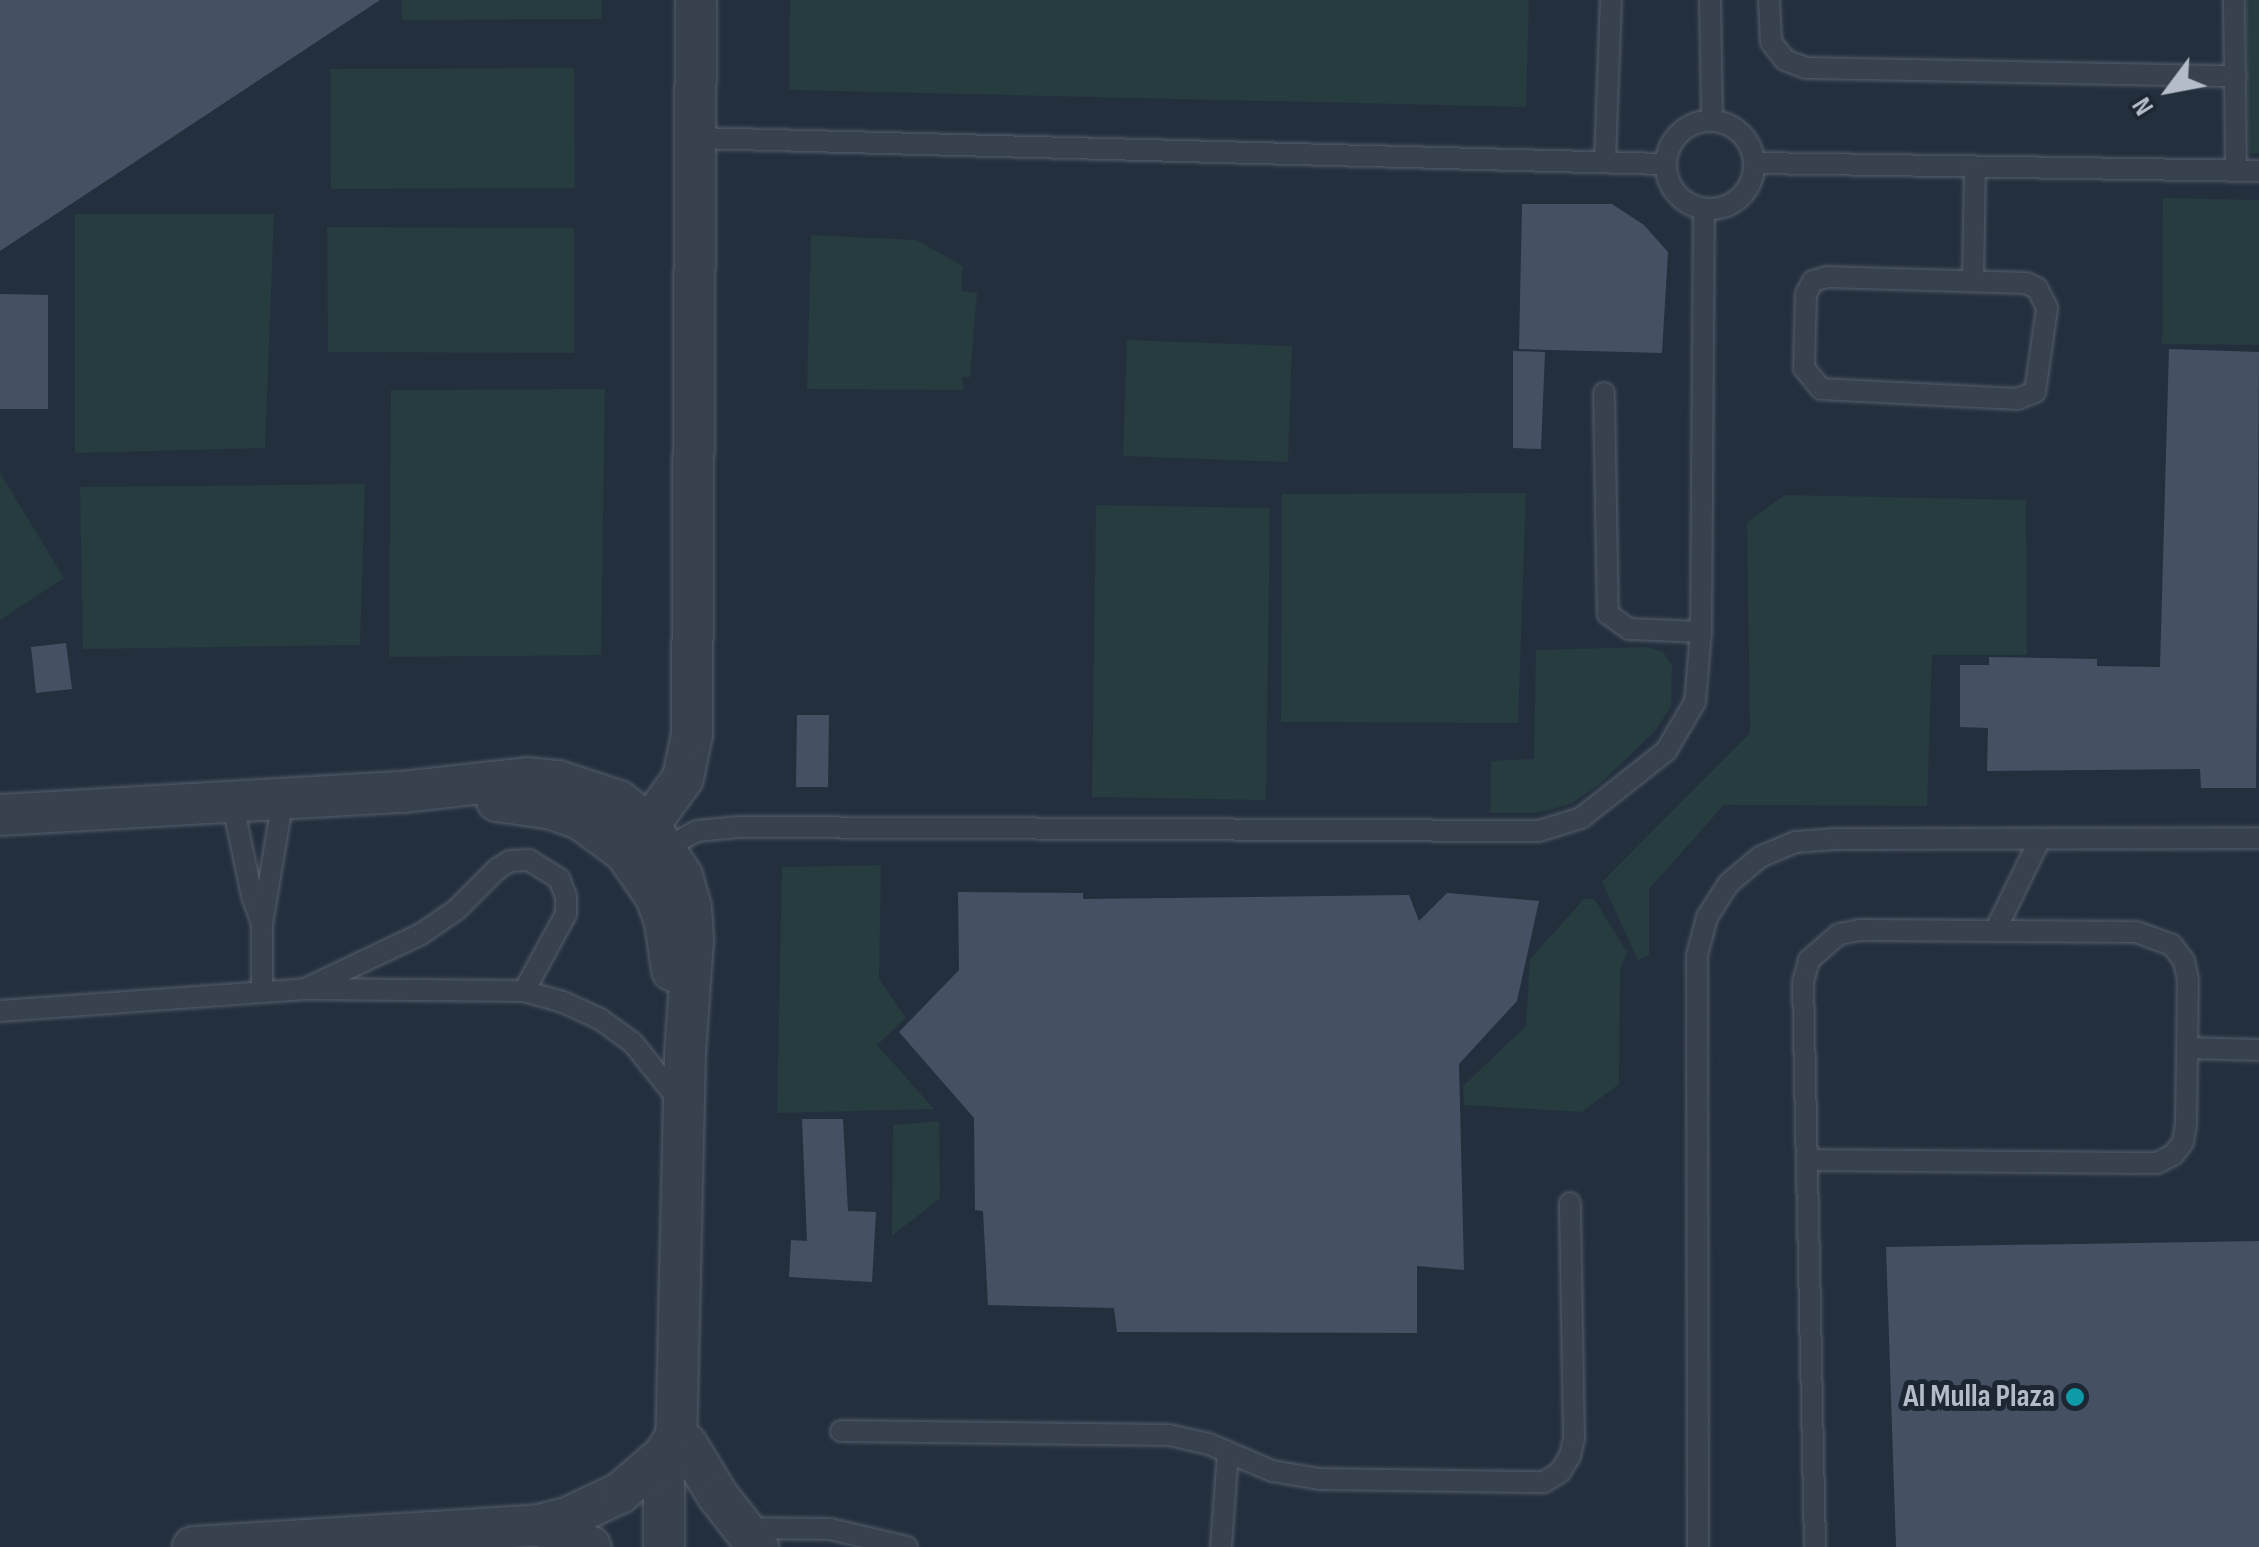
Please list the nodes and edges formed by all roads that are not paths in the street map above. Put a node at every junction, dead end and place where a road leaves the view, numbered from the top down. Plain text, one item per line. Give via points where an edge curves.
1 (696, 0) edge
2 (1611, 0) edge
3 (1710, 0) edge
4 (1769, 0) edge
5 (2234, 0) edge
6 (2236, 76) junction
7 (1712, 120) junction
8 (697, 138) junction
9 (1605, 161) junction
10 (1665, 164) junction
11 (1754, 164) junction
12 (1975, 168) junction
13 (2236, 170) junction
14 (2259, 171) edge
15 (1704, 209) junction
16 (1974, 281) junction
17 (1604, 393) dead end
18 (1701, 632) junction
19 (403, 792) junction
20 (282, 799) junction
21 (232, 801) junction
22 (0, 815) edge
23 (658, 836) junction
24 (2259, 838) edge
25 (2040, 840) junction
26 (262, 924) junction
27 (1995, 931) junction
28 (305, 989) junction
29 (262, 991) junction
30 (524, 991) junction
31 (0, 1011) edge
32 (2187, 1048) junction
33 (2259, 1050) edge
34 (685, 1054) junction
35 (684, 1108) junction
36 (1807, 1160) junction
37 (1570, 1204) dead end
38 (841, 1431) dead end
39 (670, 1446) junction
40 (1228, 1452) junction
41 (539, 1525) junction
42 (749, 1538) edge
43 (193, 1547) edge
44 (591, 1547) edge
45 (664, 1547) edge
46 (907, 1547) edge
47 (1221, 1547) edge
48 (1698, 1547) edge
49 (1815, 1547) edge

1 - 8 street
2 - 9 lane
3 - 7 lane
4 - 6 lane via 1771,42 1785,60 1806,68
5 - 6 lane
6 - 13 lane
7 - 10 lane via 1680,132
7 - 11 lane via 1733,126 1748,142
8 - 9 lane
8 - 23 street via 692,734 683,778
9 - 10 lane
10 - 15 lane via 1676,194
11 - 12 lane
11 - 15 lane via 1740,198
12 - 13 lane
12 - 16 lane
13 - 14 lane
15 - 18 lane
16 - 16 lane via 1814,281 1806,294 1807,377 1830,390 2027,398 2039,382 2045,296 2026,282
17 - 18 lane via 1608,614 1629,629
18 - 23 lane via 1695,702 1678,736 1593,810 1553,829 740,826
19 - 20 street
19 - 23 street via 496,780 558,782 620,801
19 - 34 street via 552,809 605,834 625,852 665,922
20 - 21 street
20 - 26 lane
21 - 22 street
21 - 26 lane
23 - 34 street via 691,908
24 - 25 lane
25 - 27 lane
25 - 48 lane via 1796,842 1760,858 1729,883 1707,917 1697,955
26 - 29 lane
27 - 32 lane via 2136,932 2172,945 2188,980
27 - 36 lane via 1860,930 1830,939 1809,960
28 - 29 lane
28 - 30 lane
28 - 30 lane via 422,934 497,869 528,860 559,879 566,914
29 - 31 lane
30 - 35 lane via 600,1019 633,1043
32 - 33 lane
32 - 36 lane via 2183,1142 2157,1163
34 - 35 street
35 - 39 street
36 - 49 lane
37 - 40 lane via 1574,1438 1560,1472 1526,1484 1320,1479 1272,1471
38 - 40 lane via 1169,1435
39 - 41 street via 620,1493
39 - 42 street via 688,1444
39 - 45 street
40 - 47 lane
41 - 43 street
41 - 44 street
42 - 46 lane via 830,1529

